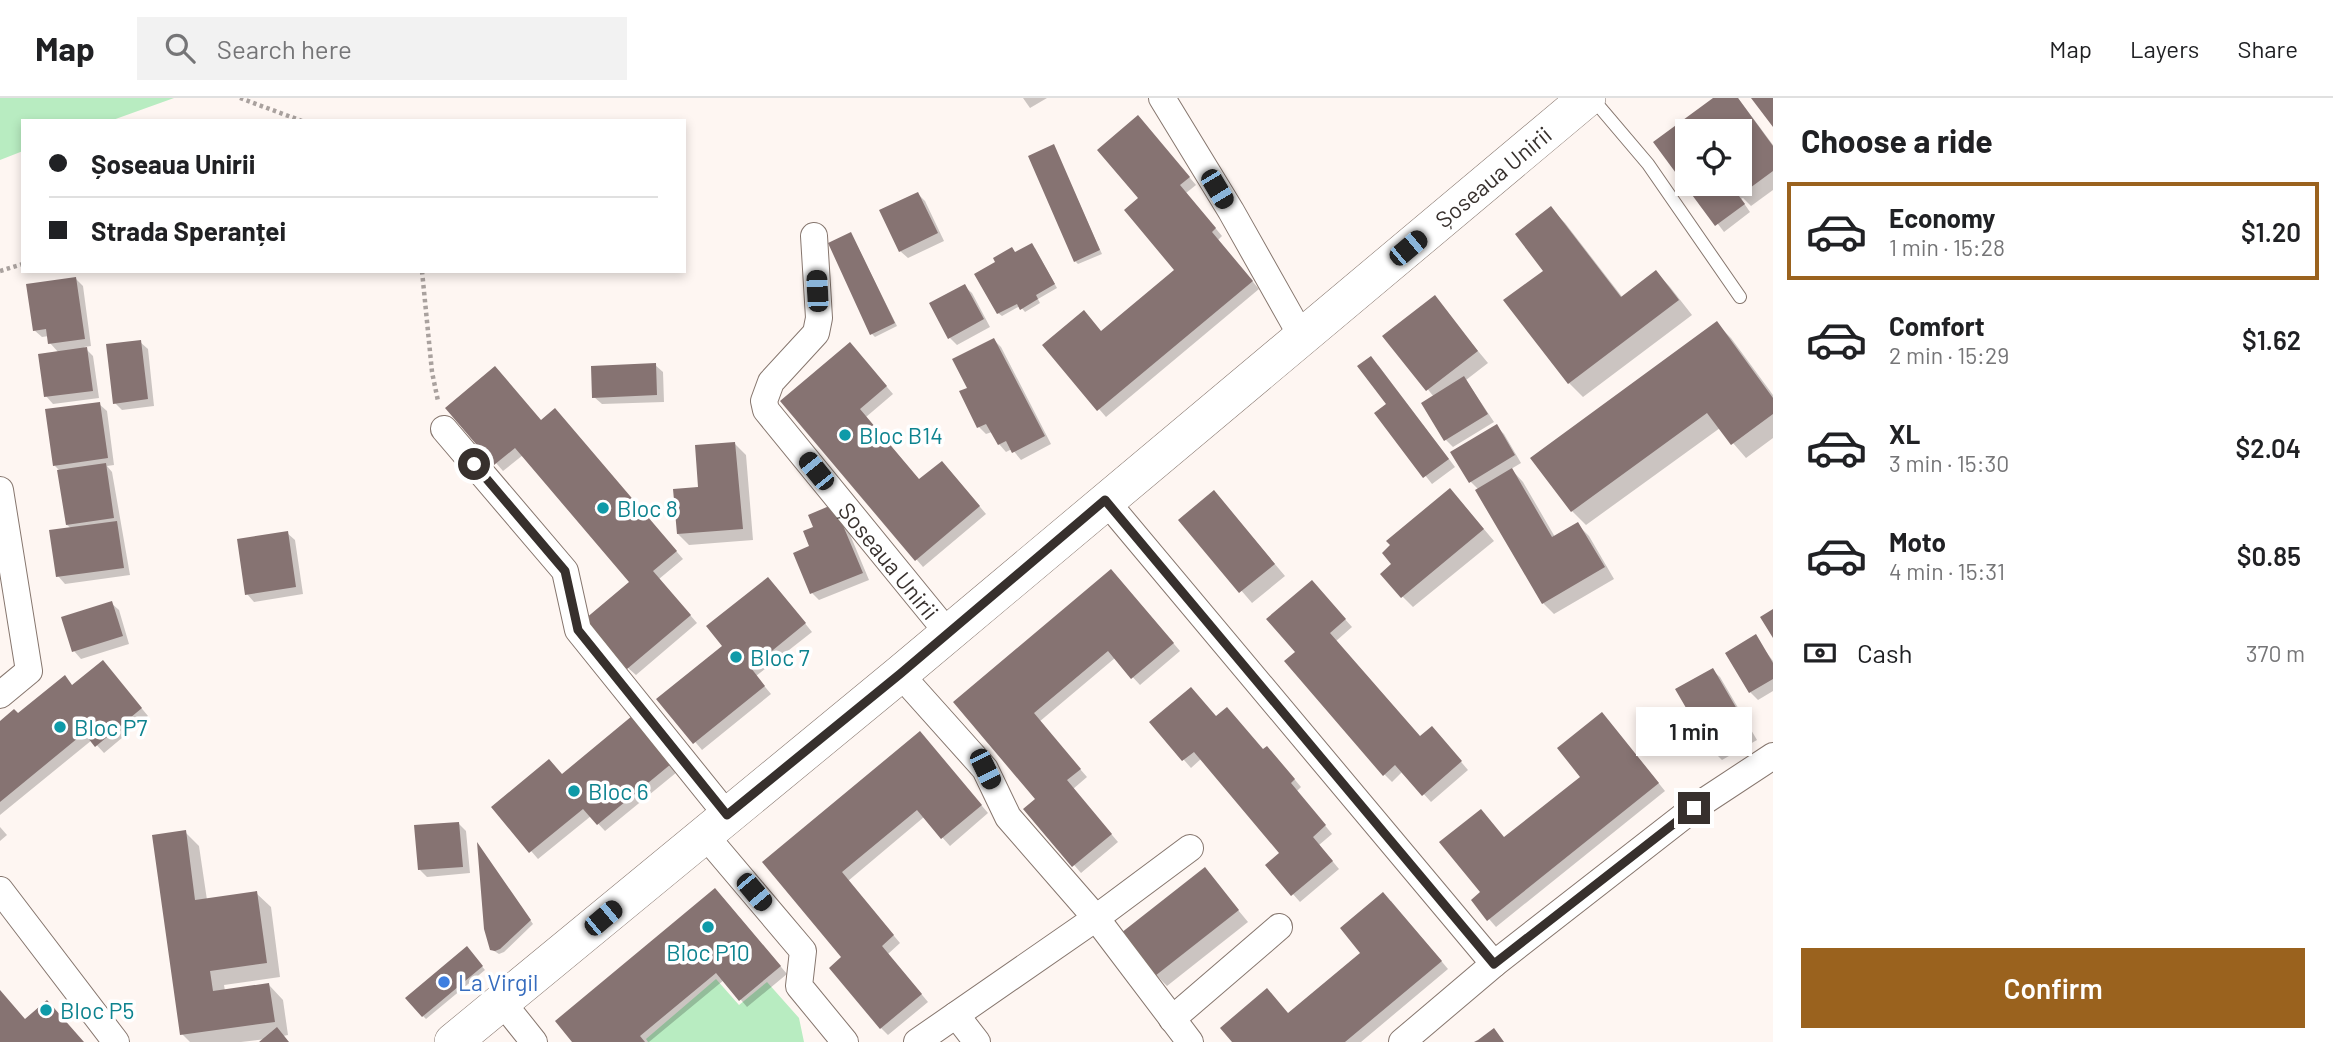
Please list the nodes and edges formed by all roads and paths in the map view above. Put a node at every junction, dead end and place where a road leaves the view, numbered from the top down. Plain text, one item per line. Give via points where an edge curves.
1 (240, 98) edge
2 (1163, 98) edge
3 (1587, 98) edge
4 (1592, 98) edge
5 (297, 119) edge
6 (814, 236) dead end
7 (21, 265) edge
8 (0, 271) edge
9 (422, 273) edge
10 (1740, 297) dead end
11 (1302, 337) junction
12 (444, 429) joint
13 (0, 490) edge
14 (1105, 500) junction
15 (948, 633) junction
16 (900, 674) junction
17 (0, 695) edge
18 (1773, 756) edge
19 (716, 824) junction
20 (1190, 848) dead end
21 (0, 890) edge
22 (1096, 918) junction
23 (1279, 927) dead end
24 (1494, 964) junction
25 (502, 1002) junction
26 (956, 1015) junction
27 (1172, 1020) junction
28 (116, 1042) edge
29 (453, 1042) edge
30 (534, 1042) edge
31 (845, 1042) edge
32 (917, 1042) edge
33 (976, 1042) edge
34 (1190, 1042) edge
35 (1402, 1042) edge

1 - 5 path
2 - 11 street
3 - 11 main road, Șoseaua Unirii
4 - 10 lane via 1648,164
6 - 15 street, Șoseaua Unirii via 816,333 771,382 764,401 766,410
7 - 8 path
9 - 12 path via 432,372
11 - 14 main road, Șoseaua Unirii
12 - 19 street via 565,571 578,630
13 - 17 street via 29,671
14 - 15 main road, Șoseaua Unirii
14 - 24 street
15 - 16 main road, Șoseaua Unirii
16 - 19 main road, Șoseaua Unirii
16 - 22 street via 985,769 1009,817
18 - 24 street via 1694,808
19 - 25 main road, Șoseaua Unirii
19 - 31 street via 803,951 800,986
20 - 22 street
21 - 28 street
22 - 26 street
22 - 27 street
23 - 27 street
24 - 35 street
25 - 29 main road, Șoseaua Unirii
25 - 30 street
26 - 32 street
26 - 33 street
27 - 34 street

